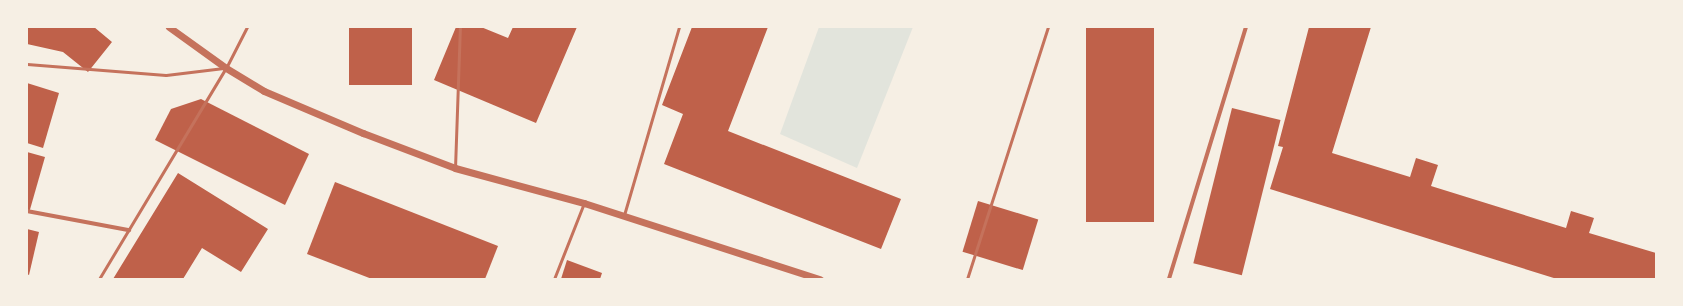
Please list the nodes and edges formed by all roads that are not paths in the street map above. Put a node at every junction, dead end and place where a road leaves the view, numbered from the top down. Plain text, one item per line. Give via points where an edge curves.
1 (169, 27) edge
2 (248, 27) edge
3 (460, 27) edge
4 (679, 27) edge
5 (1048, 27) edge
6 (1246, 27) edge
7 (27, 64) edge
8 (226, 68) junction
9 (455, 168) junction
10 (584, 203) junction
11 (27, 211) edge
12 (624, 215) junction
13 (129, 230) junction
14 (99, 279) edge
15 (554, 279) edge
16 (820, 279) edge
17 (967, 279) edge
18 (1169, 279) edge

1 - 8 street
2 - 8 lane
3 - 9 lane
4 - 12 lane
5 - 17 lane
6 - 18 street
7 - 8 lane via 166,75
8 - 9 street via 271,94
8 - 13 lane
9 - 10 street
10 - 12 street
10 - 15 lane
11 - 13 street
12 - 16 street
13 - 14 lane

